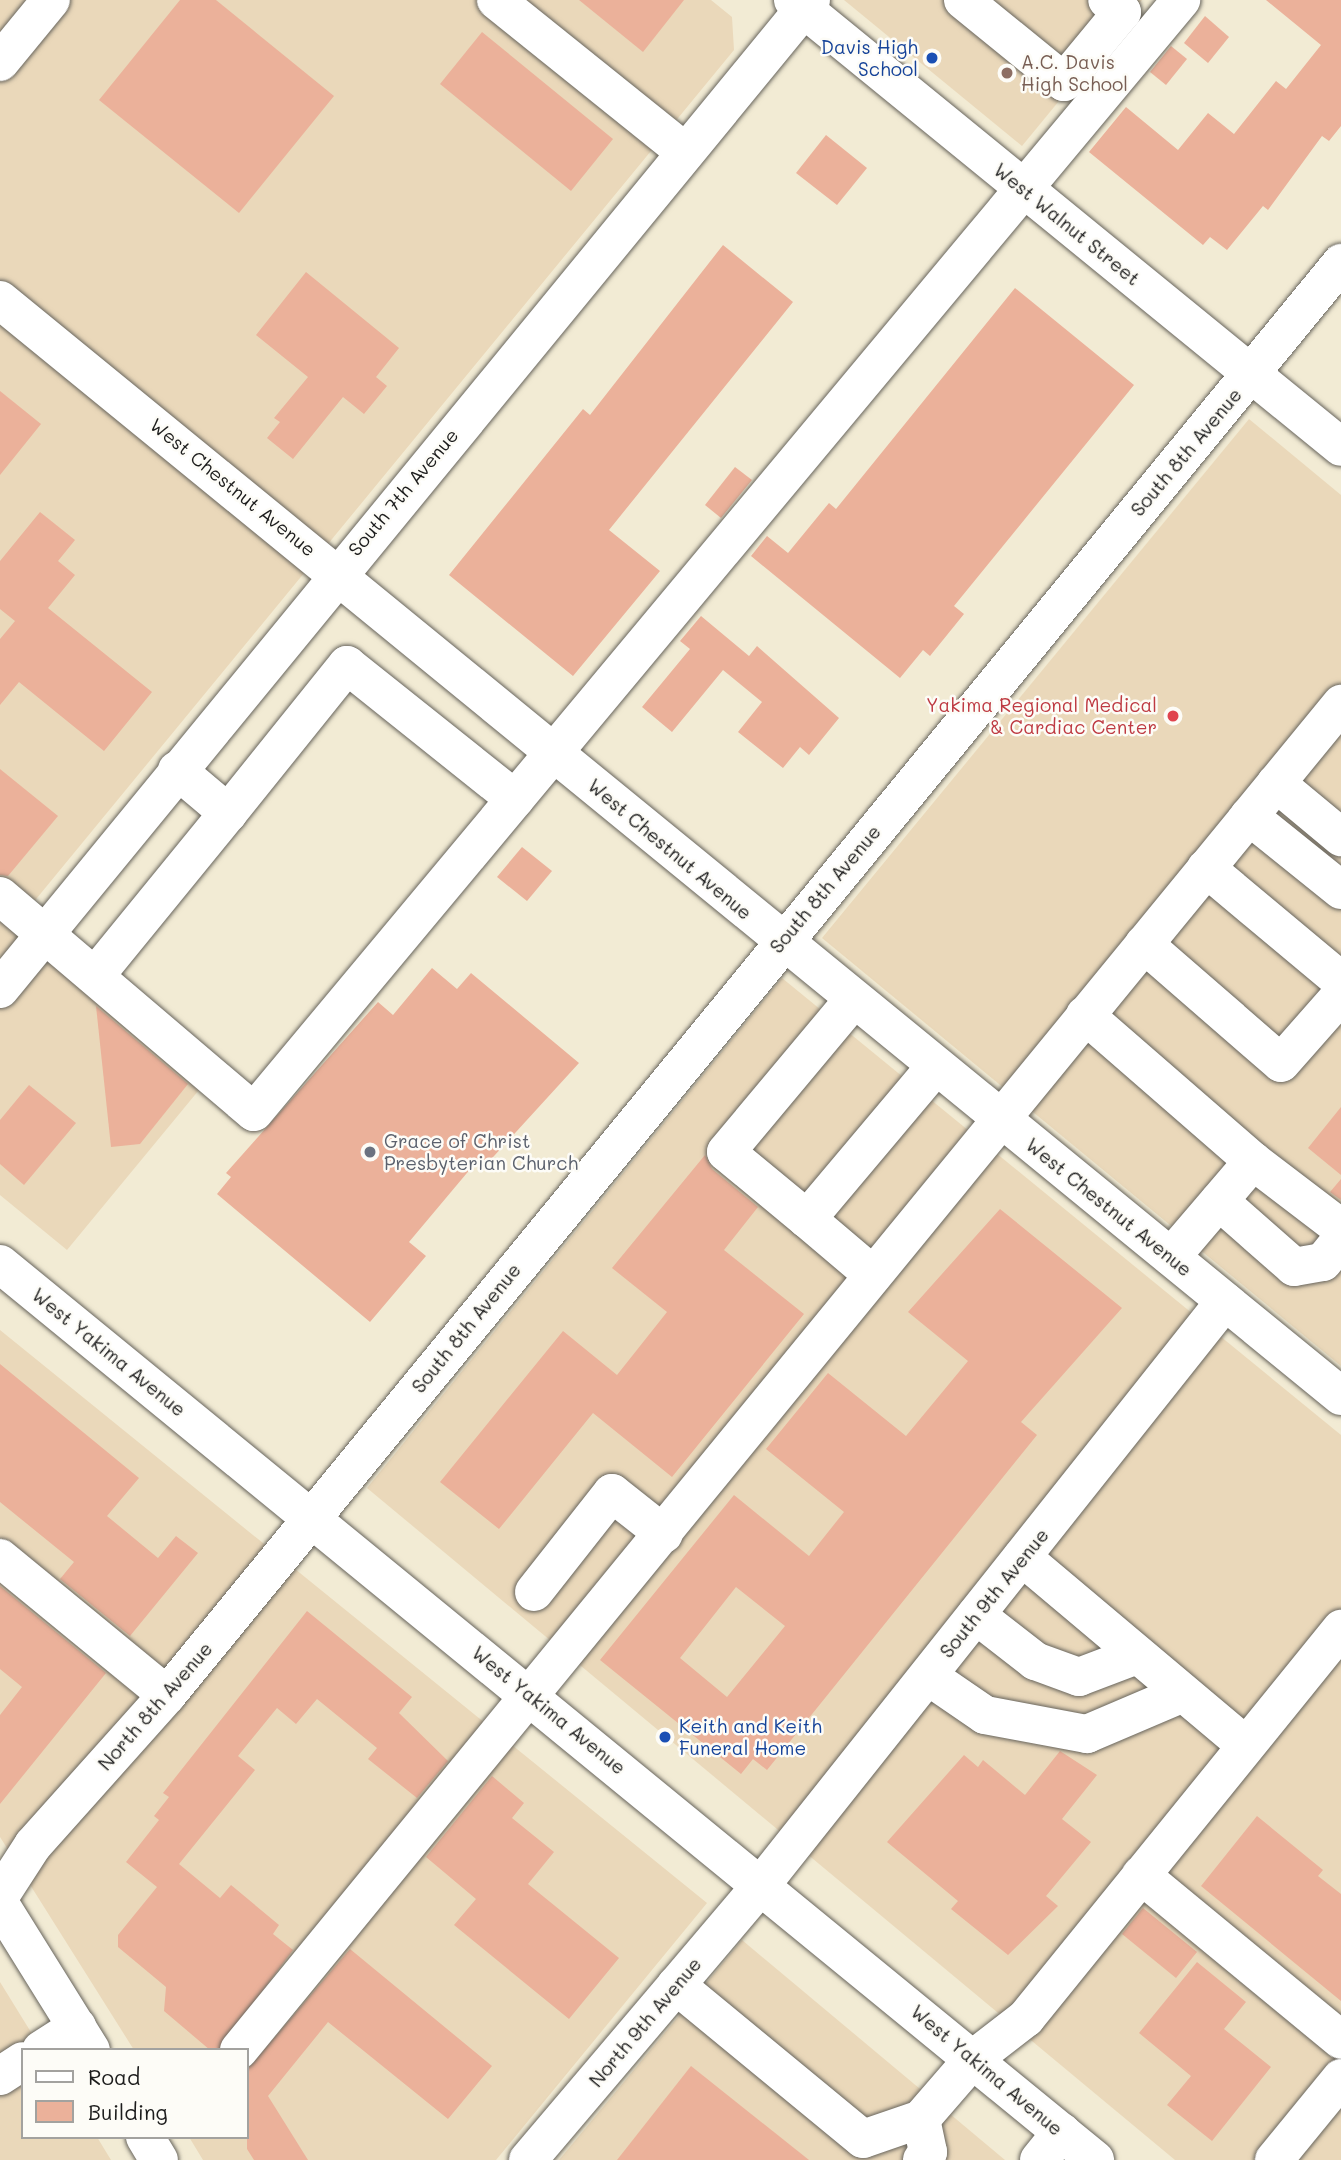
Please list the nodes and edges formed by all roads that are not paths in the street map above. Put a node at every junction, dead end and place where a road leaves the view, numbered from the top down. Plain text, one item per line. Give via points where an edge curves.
1 (51, 0) edge
2 (496, 0) edge
3 (963, 0) edge
4 (1181, 0) edge
5 (803, 3) edge
6 (1120, 4) edge
7 (0, 62) edge
8 (685, 152) junction
9 (1025, 189) junction
10 (1341, 263) edge
11 (0, 300) edge
12 (1251, 374) junction
13 (1341, 447) edge
14 (337, 571) junction
15 (1341, 704) edge
16 (553, 751) junction
17 (177, 770) junction
18 (1276, 783) junction
19 (508, 793) junction
20 (228, 813) junction
21 (1249, 816) junction
22 (1341, 837) edge
23 (1206, 868) junction
24 (1341, 890) edge
25 (0, 896) edge
26 (45, 933) junction
27 (781, 942) junction
28 (1144, 944) junction
29 (95, 976) junction
30 (1341, 981) edge
31 (0, 989) edge
32 (1341, 995) edge
33 (853, 1000) junction
34 (1085, 1015) junction
35 (935, 1066) junction
36 (1000, 1119) junction
37 (1253, 1161) junction
38 (1219, 1200) junction
39 (807, 1219) junction
40 (1341, 1228) edge
41 (1341, 1240) edge
42 (1171, 1257) junction
43 (0, 1264) edge
44 (873, 1275) junction
45 (1225, 1301) junction
46 (1341, 1396) edge
47 (312, 1517) junction
48 (664, 1534) junction
49 (1022, 1557) junction
50 (0, 1558) edge
51 (534, 1592) dead end
52 (976, 1615) junction
53 (1341, 1629) edge
54 (1138, 1655) junction
55 (928, 1676) junction
56 (1183, 1693) junction
57 (167, 1695) junction
58 (533, 1696) junction
59 (1245, 1745) junction
60 (1141, 1875) junction
61 (762, 1884) junction
62 (0, 1896) edge
63 (0, 1904) edge
64 (676, 1985) junction
65 (84, 2039) edge
66 (1341, 2040) edge
67 (49, 2048) edge
68 (241, 2048) edge
69 (973, 2059) junction
70 (21, 2063) edge
71 (0, 2076) edge
72 (1341, 2078) edge
73 (921, 2119) junction
74 (1051, 2146) edge
75 (535, 2158) edge
76 (922, 2160) edge
77 (1095, 2160) edge
78 (1274, 2160) edge

1 - 7 street
2 - 8 street
3 - 6 street via 1064,82
4 - 9 street
5 - 8 street, South 7th Avenue
5 - 9 street, West Walnut Street
8 - 14 street, South 7th Avenue
9 - 12 street, West Walnut Street
9 - 16 street
10 - 12 street, South 8th Avenue
11 - 14 street, West Chestnut Avenue
12 - 13 street, West Walnut Street
12 - 27 street, South 8th Avenue
14 - 16 street, West Chestnut Avenue
14 - 17 street, South 7th Avenue
15 - 18 street
16 - 19 street
16 - 27 street, West Chestnut Avenue
17 - 20 street
17 - 26 street, South 7th Avenue
18 - 21 street
18 - 22 street
19 - 20 street via 347,664
19 - 29 street via 317,1014 329,1024 254,1112
20 - 29 street
21 - 23 street
21 - 24 street
23 - 28 street
23 - 30 street
25 - 26 street
26 - 29 street
26 - 31 street, South 7th Avenue
27 - 33 street, West Chestnut Avenue
27 - 47 street, South 8th Avenue
28 - 32 street via 1281,1063
28 - 34 street
33 - 35 street, West Chestnut Avenue
33 - 39 street via 726,1152
34 - 36 street
34 - 37 street
35 - 36 street, West Chestnut Avenue
35 - 39 street
36 - 42 street, West Chestnut Avenue
36 - 44 street
37 - 38 street
37 - 40 street
38 - 41 street via 1294,1267 1323,1262
38 - 42 street
39 - 44 street
42 - 45 street, West Chestnut Avenue
43 - 47 street, West Yakima Avenue
44 - 48 street
45 - 46 street, West Chestnut Avenue
45 - 49 street, South 9th Avenue
47 - 57 street, North 8th Avenue
47 - 58 street, West Yakima Avenue
48 - 51 street via 612,1493
48 - 58 street
49 - 52 street, South 9th Avenue
49 - 54 street
50 - 57 street
52 - 54 street via 1035,1661 1079,1677
52 - 55 street, South 9th Avenue
53 - 59 street
54 - 56 street
55 - 56 street via 985,1715 1087,1734
55 - 61 street, South 9th Avenue
56 - 59 street
57 - 62 street, North 8th Avenue via 33,1845
58 - 61 street, West Yakima Avenue
58 - 68 street
59 - 60 street
60 - 66 street
60 - 69 street via 1026,2018
61 - 64 street, North 9th Avenue
61 - 69 street, West Yakima Avenue
63 - 65 street
64 - 73 street via 863,2139
64 - 75 street, North 9th Avenue
65 - 67 street
69 - 73 street
69 - 74 street, West Yakima Avenue
70 - 71 street
72 - 78 street
73 - 76 street via 928,2152
74 - 77 street, West Yakima Avenue

